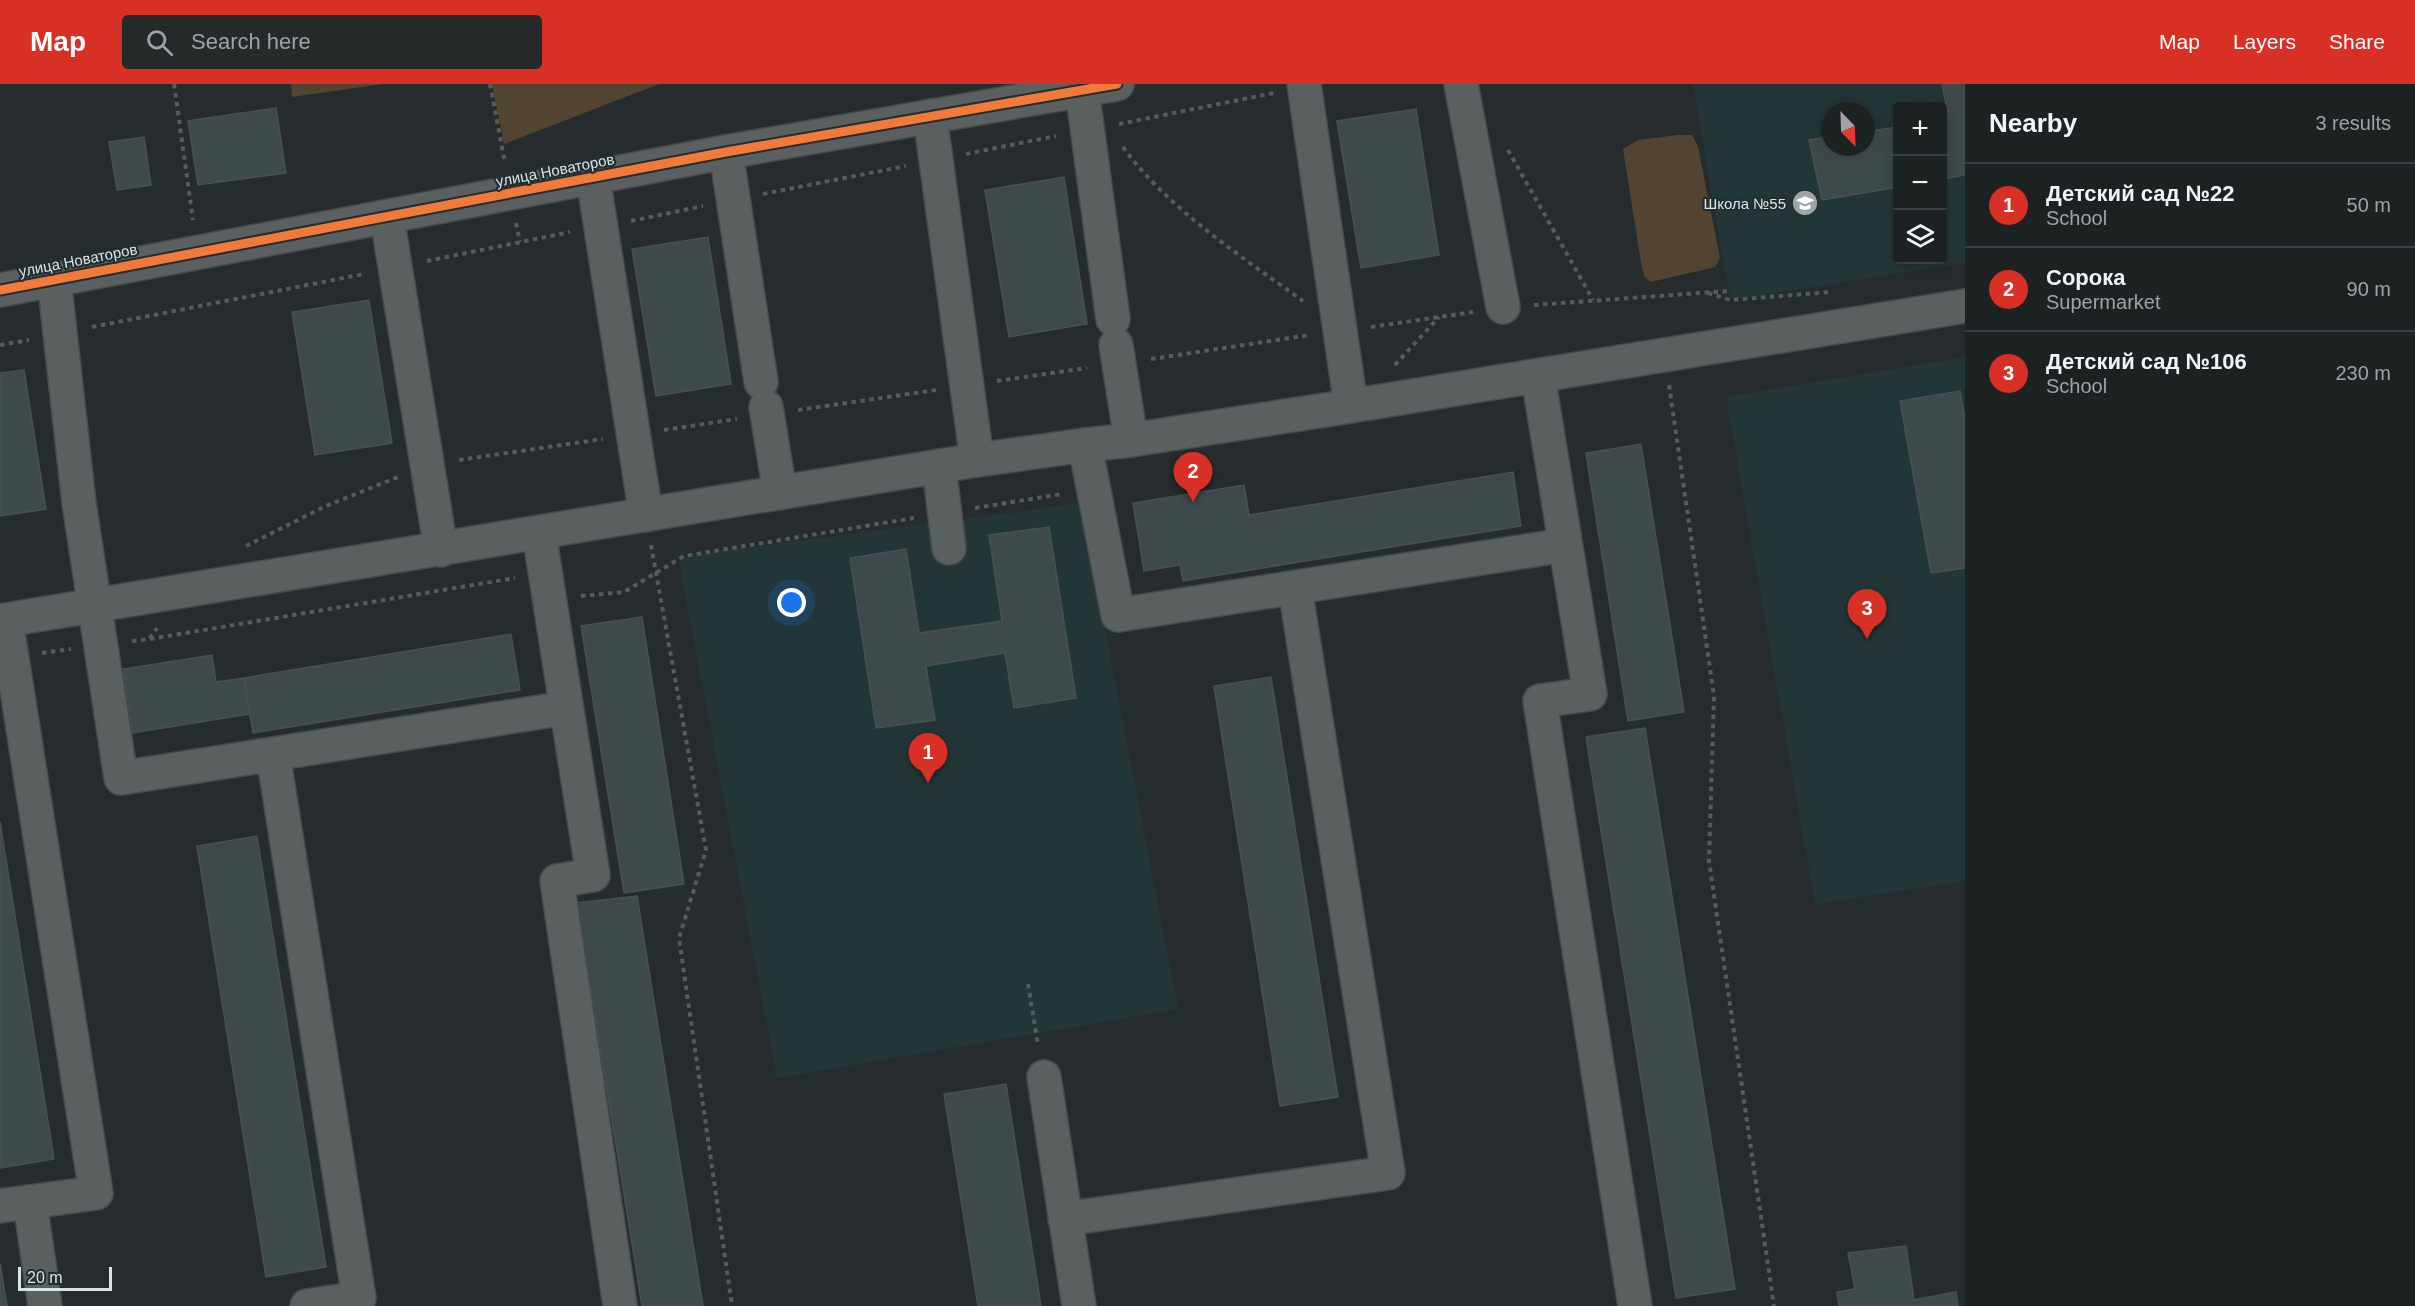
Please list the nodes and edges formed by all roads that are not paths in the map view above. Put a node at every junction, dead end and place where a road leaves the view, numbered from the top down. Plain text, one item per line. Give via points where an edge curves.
1 (1117, 84) edge
2 (1461, 84) edge
3 (1304, 86) edge
4 (1082, 90) junction
5 (930, 116) junction
6 (726, 152) junction
7 (592, 177) junction
8 (387, 217) junction
9 (54, 279) junction
10 (0, 290) edge
11 (1965, 306) edge
12 (1503, 307) road end
13 (1538, 376) junction
14 (1356, 405) junction
15 (1131, 440) junction
16 (1085, 445) junction
17 (977, 459) junction
18 (939, 466) junction
19 (780, 493) junction
20 (646, 516) junction
21 (539, 534) junction
22 (1566, 545) junction
23 (949, 548) dead end
24 (441, 550) junction
25 (1294, 588) junction
26 (93, 606) junction
27 (3, 620) edge
28 (566, 708) junction
29 (273, 754) junction
30 (1044, 1077) road end
31 (15, 1204) edge
32 (1065, 1219) junction
33 (45, 1306) edge
34 (307, 1306) edge
35 (620, 1306) edge
36 (1079, 1306) edge
37 (1635, 1306) edge

1 - 4 street, улица Новаторов
2 - 12 street
3 - 14 street via 1340,331
4 - 5 street, улица Новаторов
4 - 15 street via 1097,128 1114,332
5 - 6 street, улица Новаторов
5 - 17 street
6 - 7 street, улица Новаторов
6 - 19 street
7 - 8 street, улица Новаторов
7 - 20 street
8 - 9 street, улица Новаторов
8 - 24 street
9 - 10 street, улица Новаторов
9 - 26 street
11 - 13 street
13 - 14 street
13 - 22 street
14 - 15 street
15 - 16 street
16 - 17 street
16 - 25 street via 1118,615
17 - 18 street
18 - 19 street
18 - 23 street
19 - 20 street
20 - 21 street
21 - 24 street
21 - 28 street
22 - 25 street
22 - 37 street via 1590,694 1540,701
24 - 26 street
25 - 32 street via 1388,1173
26 - 27 street
26 - 29 street via 121,778
27 - 31 street via 96,1193
28 - 29 street
28 - 35 street via 593,875 556,881
29 - 34 street via 358,1298
30 - 32 street
31 - 33 street
32 - 36 street

